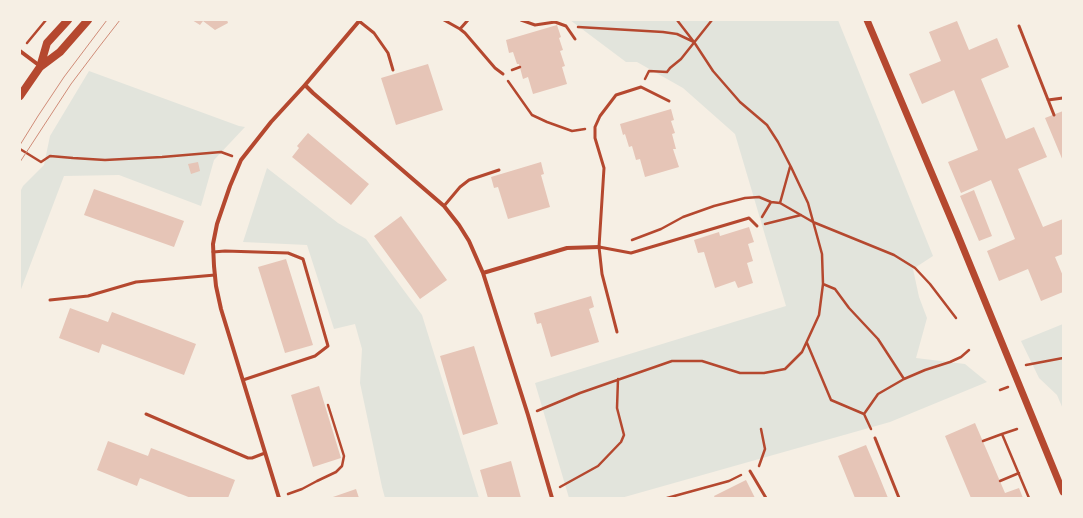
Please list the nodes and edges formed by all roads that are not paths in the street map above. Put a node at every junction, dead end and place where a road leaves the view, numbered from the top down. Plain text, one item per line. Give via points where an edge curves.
1 (68, 20) edge
2 (88, 20) edge
3 (444, 20) edge
4 (468, 20) edge
5 (521, 20) edge
6 (867, 20) edge
7 (359, 21) edge
8 (1019, 26) dead end
9 (460, 29) junction
10 (575, 39) dead end
11 (20, 51) edge
12 (40, 67) junction
13 (393, 70) dead end
14 (503, 74) road end
15 (305, 85) junction
16 (20, 96) edge
17 (1063, 98) edge
18 (1048, 100) junction
19 (669, 101) dead end
20 (1054, 115) dead end
21 (499, 170) dead end
22 (444, 206) junction
23 (757, 226) road end
24 (599, 247) junction
25 (214, 252) junction
26 (483, 273) junction
27 (215, 275) junction
28 (50, 300) dead end
29 (616, 332) dead end
30 (243, 380) junction
31 (146, 414) dead end
32 (875, 438) road end
33 (265, 453) junction
34 (750, 471) dead end
35 (1063, 492) edge
36 (279, 498) edge
37 (552, 498) edge
38 (766, 498) edge
39 (899, 498) edge

1 - 12 main road via 47,43
2 - 12 main road via 60,52
3 - 9 lane
4 - 9 lane
5 - 10 lane via 535,26 555,22 566,26
6 - 35 street via 958,233
7 - 13 lane via 374,33 388,53
7 - 15 street
8 - 18 lane
9 - 14 lane
11 - 12 street
12 - 16 main road
15 - 22 street
15 - 25 street via 241,160 217,224
17 - 18 lane
18 - 20 lane
19 - 24 lane via 642,87 616,95 600,116 595,127 595,138 604,168
21 - 22 lane via 469,180
22 - 26 street via 469,241
23 - 24 lane via 749,218 631,253
24 - 26 street via 566,248
24 - 29 lane via 602,274
25 - 27 street
25 - 30 lane via 288,253 303,260 328,346 315,356
26 - 37 street
27 - 28 lane via 136,282 88,296
27 - 30 street via 221,309
30 - 33 street
31 - 33 lane via 248,458
32 - 39 lane
33 - 36 street
34 - 38 lane

